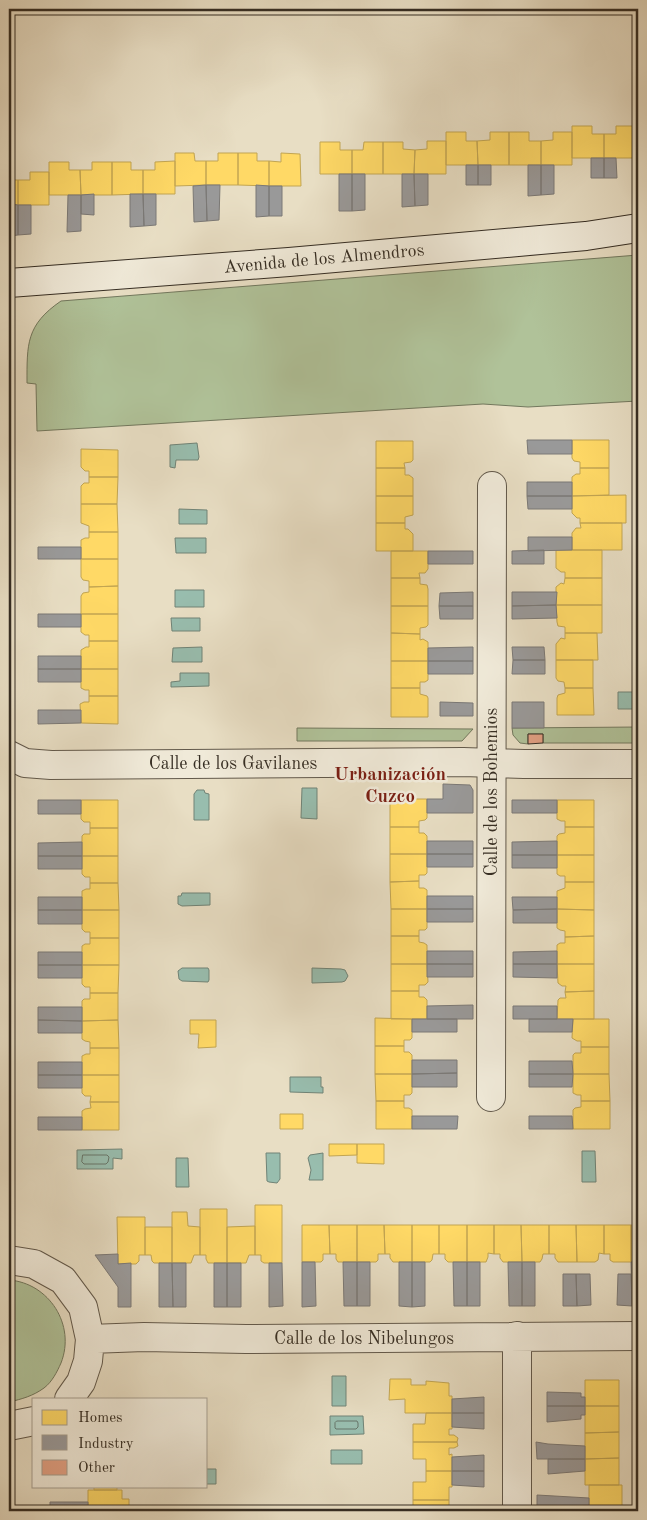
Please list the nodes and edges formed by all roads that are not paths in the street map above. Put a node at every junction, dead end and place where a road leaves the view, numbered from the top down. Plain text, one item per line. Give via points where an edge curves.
1 (638, 228) edge
2 (9, 283) edge
3 (492, 486) dead end
4 (9, 755) edge
5 (492, 762) junction
6 (638, 764) edge
7 (491, 1097) dead end
8 (9, 1260) edge
9 (517, 1336) junction
10 (638, 1336) edge
11 (90, 1339) junction
12 (70, 1398) edge
13 (32, 1421) edge
14 (9, 1426) edge
15 (517, 1511) edge

1 - 2 street, Avenida de los Almendros via 586,236
3 - 5 street, Calle de los Bohemios
4 - 5 street, Calle de los Gavilanes via 25,763 51,765
5 - 6 street, Calle de los Gavilanes
5 - 7 street, Calle de los Bohemios
8 - 11 street via 34,1264 63,1280 83,1307
9 - 10 street, Calle de los Nibelungos
9 - 11 street, Calle de los Nibelungos
9 - 15 street
11 - 12 street via 88,1361 81,1382
13 - 14 street

